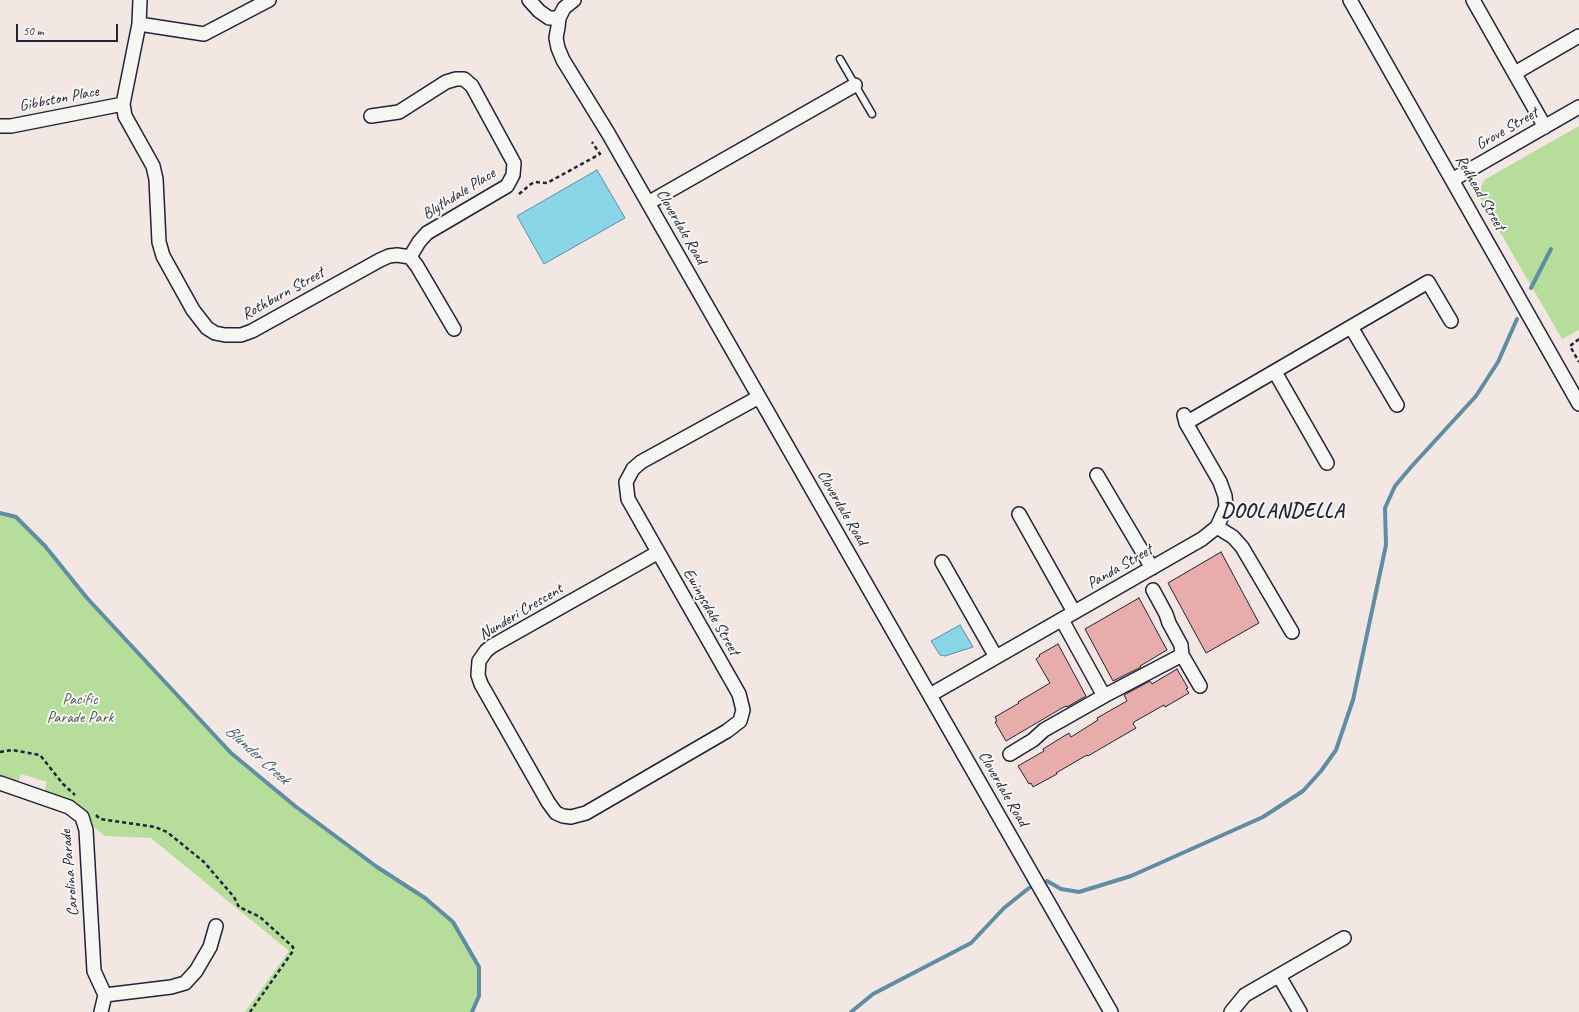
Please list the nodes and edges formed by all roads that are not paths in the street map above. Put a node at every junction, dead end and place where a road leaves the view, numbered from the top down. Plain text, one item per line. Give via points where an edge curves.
1 (140, 0) edge
2 (269, 0) edge
3 (529, 0) edge
4 (574, 0) edge
5 (1350, 0) edge
6 (1473, 0) edge
7 (560, 18) junction
8 (140, 24) junction
9 (1579, 36) edge
10 (840, 59) dead end
11 (1515, 73) junction
12 (855, 85) junction
13 (124, 104) junction
14 (1579, 107) edge
15 (872, 114) dead end
16 (371, 116) dead end
17 (0, 126) edge
18 (1545, 127) junction
19 (1452, 180) junction
20 (648, 203) junction
21 (410, 257) junction
22 (1451, 321) dead end
23 (1351, 327) junction
24 (454, 329) dead end
25 (1274, 372) junction
26 (759, 397) junction
27 (1579, 404) edge
28 (1397, 405) dead end
29 (1327, 463) dead end
30 (1098, 475) dead end
31 (1019, 514) dead end
32 (1217, 527) junction
33 (658, 553) junction
34 (942, 562) dead end
35 (1152, 568) junction
36 (1153, 590) dead end
37 (1074, 612) junction
38 (1062, 620) junction
39 (1292, 632) dead end
40 (1182, 655) junction
41 (996, 657) junction
42 (1200, 686) dead end
43 (930, 695) junction
44 (1104, 696) junction
45 (1010, 754) dead end
46 (0, 783) edge
47 (563, 816) joint
48 (216, 926) dead end
49 (1344, 938) dead end
50 (1279, 976) junction
51 (105, 995) junction
52 (101, 1012) edge
53 (1111, 1012) edge
54 (1231, 1012) edge
55 (1300, 1012) edge

1 - 8 street, Rothburn Street
2 - 8 street via 204,34
3 - 7 street via 544,15
4 - 7 street via 564,8
5 - 19 street, Redhead Street
6 - 11 street
7 - 20 street, Cloverdale Road via 556,38 558,48
8 - 13 street, Rothburn Street
9 - 11 street
10 - 12 lane
11 - 18 street
12 - 15 lane
12 - 20 street
13 - 17 street, Gibbston Place
13 - 21 street, Rothburn Street via 125,116 153,166 159,242 163,256 201,322 215,333 233,336 252,332 380,260 397,255
14 - 18 street, Grove Street
16 - 21 street, Blythdale Place via 399,112 446,82 464,79 472,86 514,163 513,175 507,186 427,233 418,242
18 - 19 street, Grove Street
19 - 27 street, Redhead Street
20 - 26 street, Cloverdale Road
21 - 24 street
22 - 23 street via 1428,282
23 - 25 street
23 - 28 street
25 - 29 street
25 - 32 street, Panda Street via 1185,419 1220,482 1225,496 1226,507
26 - 33 street, Ewingsdale Street via 641,462 633,469 626,482 628,499
26 - 43 street, Cloverdale Road
30 - 35 street
31 - 37 street
32 - 35 street, Panda Street via 1202,540
32 - 39 street via 1233,537 1242,547
33 - 47 street, Nunderi Crescent via 492,646 479,661 478,675 481,684 548,802
33 - 47 street, Ewingsdale Street via 739,694 744,710 742,716 740,721 727,731 586,813 571,817
34 - 41 street
35 - 37 street, Panda Street
36 - 40 street via 1181,645
37 - 38 street, Panda Street
38 - 41 street, Panda Street
38 - 44 street
40 - 42 street
40 - 44 street
41 - 43 street, Panda Street
43 - 53 street, Cloverdale Road
44 - 45 street via 1044,730
46 - 51 street, Carolina Parade via 69,807 82,817 86,830 94,971
48 - 51 street via 210,947 196,971 185,983
49 - 50 street
50 - 54 street via 1245,995
50 - 55 street
51 - 52 street

